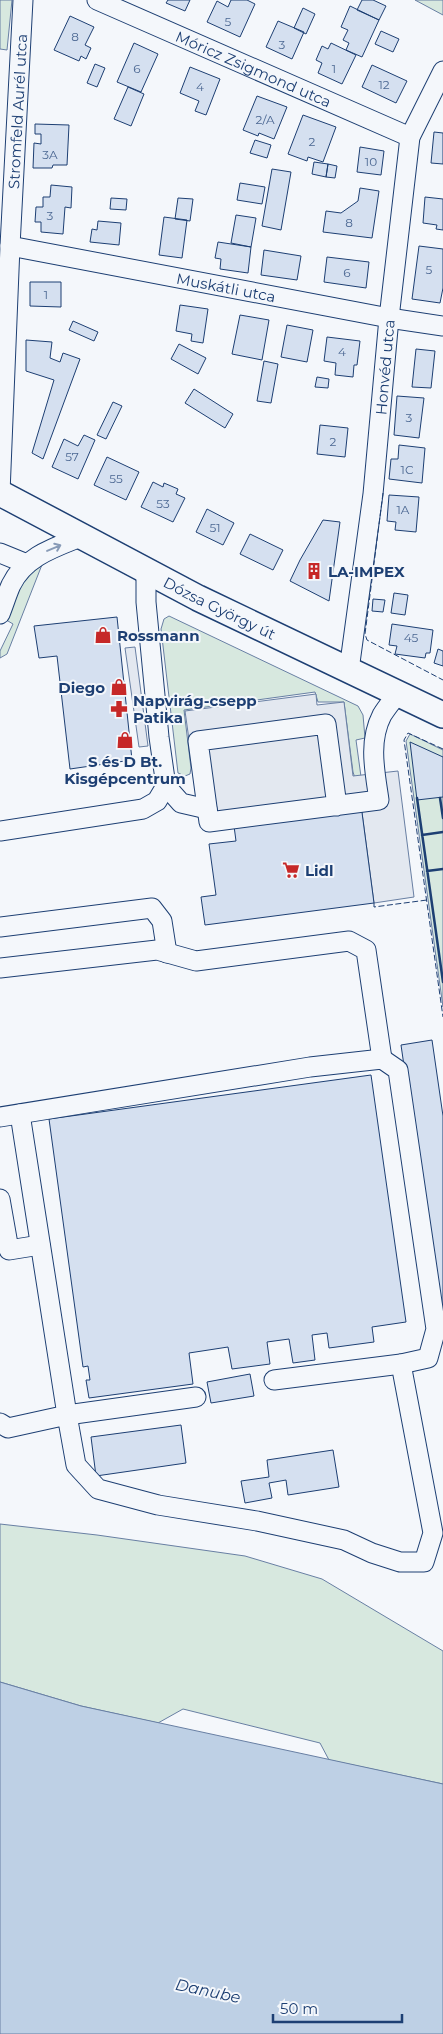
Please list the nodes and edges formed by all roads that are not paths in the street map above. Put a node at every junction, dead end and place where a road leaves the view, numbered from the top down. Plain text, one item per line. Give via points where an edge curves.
1 (24, 0) edge
2 (97, 0) edge
3 (443, 71) edge
4 (410, 137) junction
5 (10, 246) junction
6 (389, 318) junction
7 (443, 326) edge
8 (0, 493) edge
9 (82, 536) junction
10 (0, 552) edge
11 (27, 564) junction
12 (146, 570) junction
13 (0, 614) edge
14 (349, 670) junction
15 (398, 692) junction
16 (443, 715) edge
17 (166, 786) junction
18 (337, 806) junction
19 (207, 809) junction
20 (0, 831) edge
21 (0, 927) edge
22 (167, 953) junction
23 (0, 968) edge
24 (382, 1059) junction
25 (20, 1114) junction
26 (0, 1117) edge
27 (0, 1199) edge
28 (40, 1245) junction
29 (401, 1364) junction
30 (274, 1380) dead end
31 (196, 1397) dead end
32 (67, 1415) junction
33 (0, 1422) edge

1 - 5 street, Stromfeld Aurél utca
2 - 4 street, Móricz Zsigmond utca
3 - 4 street, Honvéd utca
4 - 6 street, Honvéd utca
5 - 6 street, Muskátli utca
5 - 8 street, Stromfeld Aurél utca
6 - 7 street, Muskátli utca
6 - 14 street, Honvéd utca via 372,494
8 - 9 main road, Dózsa György út
11 -> 9 street via 46,551
9 - 12 main road, Dózsa György út
10 - 11 street
11 - 13 street via 12,583
12 - 14 main road, Dózsa György út
12 - 17 street via 146,602
14 - 15 main road, Dózsa György út
15 - 16 main road, Dózsa György út
15 - 18 street via 382,716 375,734 373,756 379,800
17 - 19 street via 181,803
17 - 20 street via 157,801 143,809
18 - 19 street via 209,822
18 - 19 street via 326,724 198,741
21 - 22 street via 152,908 162,921
22 - 23 street via 156,950
22 - 24 street via 196,961 349,941 366,950
24 - 25 street via 310,1067
24 - 29 street via 398,1070 436,1329 428,1358
25 - 26 street
25 - 28 street
27 - 28 street via 9,1250
28 - 32 street
29 - 30 street
29 - 32 street via 432,1534 424,1562 400,1562 344,1540 257,1521 158,1505 98,1489 76,1465
31 - 32 street
32 - 33 street via 8,1428

